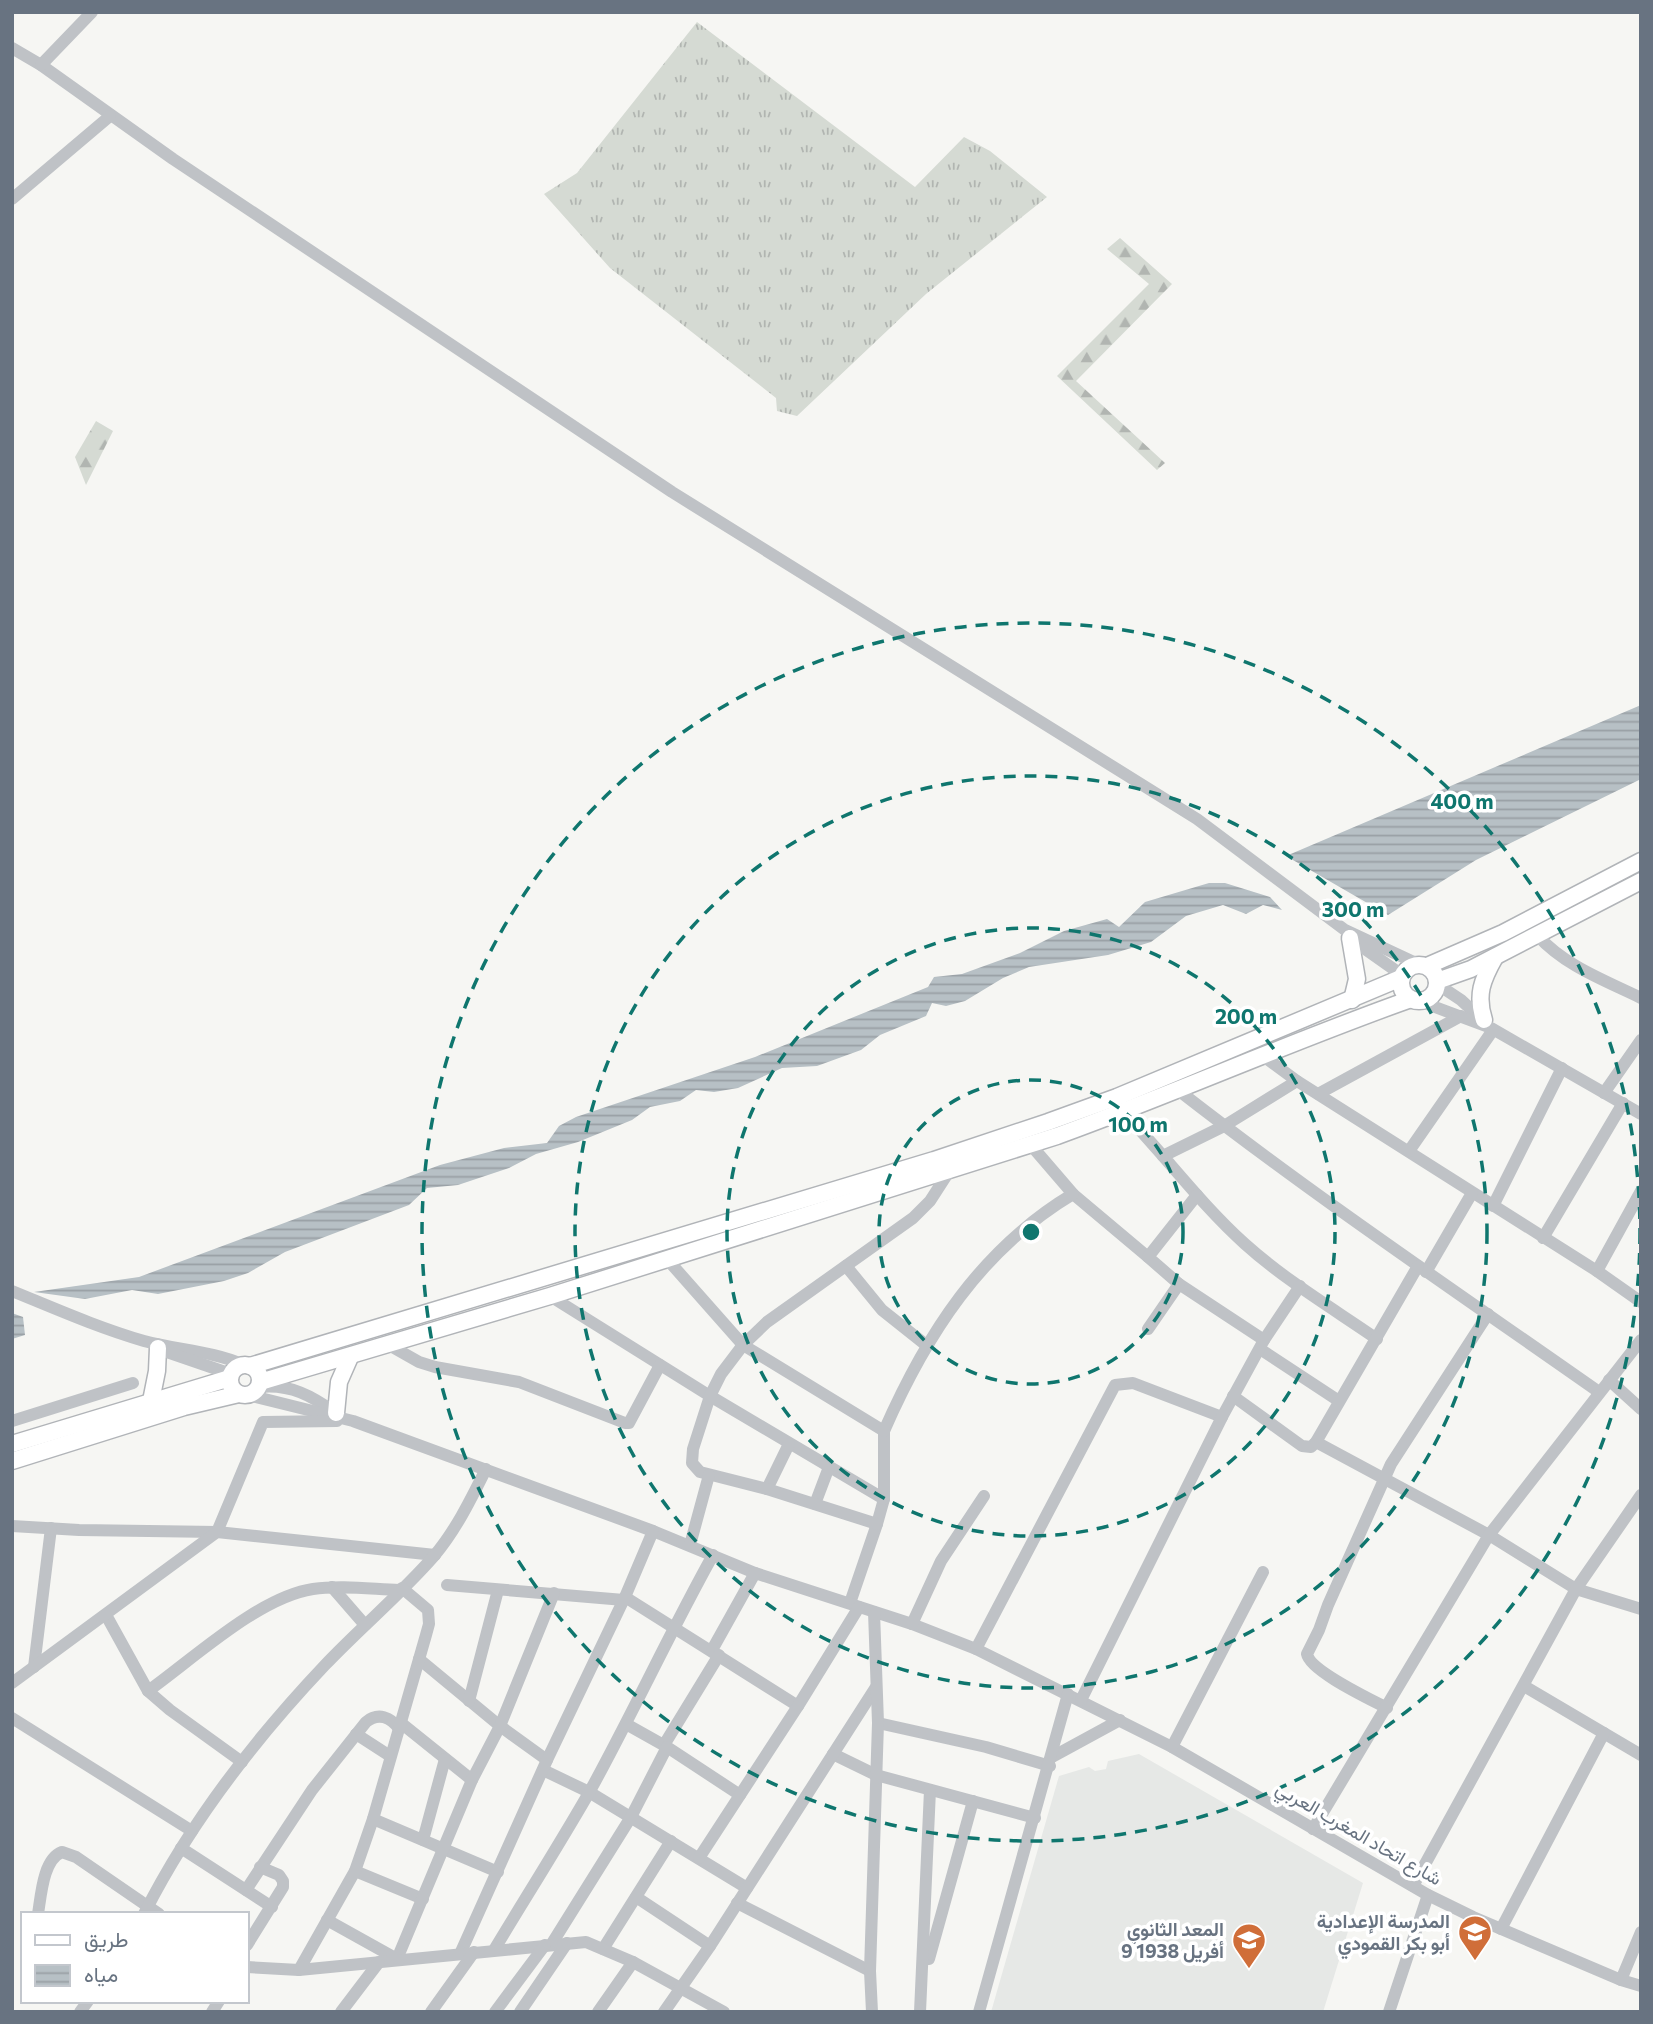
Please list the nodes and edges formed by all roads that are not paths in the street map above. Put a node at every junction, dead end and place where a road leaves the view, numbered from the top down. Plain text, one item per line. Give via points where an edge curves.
1 (92, 12) edge
2 (12, 48) edge
3 (41, 65) junction
4 (110, 116) junction
5 (12, 199) edge
6 (1641, 860) edge
7 (1641, 881) edge
8 (1348, 934) junction
9 (1537, 935) junction
10 (1495, 957) junction
11 (1423, 965) junction
12 (1401, 977) junction
13 (1437, 982) junction
14 (1641, 998) edge
15 (1352, 1000) junction
16 (1415, 1000) junction
17 (1461, 1016) junction
18 (1489, 1026) junction
19 (1641, 1040) edge
20 (1263, 1056) junction
21 (1562, 1068) junction
22 (1297, 1081) junction
23 (1178, 1090) junction
24 (1605, 1093) junction
25 (1318, 1094) junction
26 (1623, 1103) junction
27 (1124, 1112) junction
28 (1641, 1114) edge
29 (1224, 1126) junction
30 (1030, 1144) junction
31 (1409, 1151) junction
32 (1163, 1156) junction
33 (950, 1170) junction
34 (1641, 1191) edge
35 (1472, 1193) junction
36 (1073, 1194) junction
37 (1197, 1195) junction
38 (1493, 1206) junction
39 (1543, 1238) junction
40 (1148, 1257) junction
41 (667, 1259) junction
42 (846, 1266) junction
43 (1422, 1269) junction
44 (1597, 1271) junction
45 (1179, 1284) junction
46 (1300, 1286) junction
47 (12, 1292) edge
48 (550, 1296) junction
49 (1641, 1302) edge
50 (1488, 1314) junction
51 (1148, 1329) dead end
52 (1377, 1339) junction
53 (1641, 1340) edge
54 (1262, 1344) junction
55 (152, 1345) junction
56 (389, 1345) junction
57 (743, 1345) junction
58 (926, 1345) junction
59 (350, 1357) junction
60 (660, 1365) junction
61 (239, 1371) junction
62 (1608, 1380) junction
63 (133, 1383) dead end
64 (251, 1390) junction
65 (1599, 1392) junction
66 (710, 1396) junction
67 (1233, 1396) junction
68 (151, 1401) junction
69 (1339, 1401) junction
70 (1641, 1409) edge
71 (338, 1415) junction
72 (1222, 1417) junction
73 (12, 1420) edge
74 (353, 1421) junction
75 (884, 1431) junction
76 (1316, 1442) junction
77 (12, 1444) edge
78 (789, 1444) junction
79 (12, 1461) edge
80 (829, 1467) junction
81 (486, 1469) junction
82 (709, 1475) junction
83 (1385, 1477) junction
84 (767, 1489) junction
85 (1641, 1495) edge
86 (984, 1496) dead end
87 (884, 1499) junction
88 (815, 1504) junction
89 (877, 1524) junction
90 (12, 1526) edge
91 (51, 1528) junction
92 (653, 1531) junction
93 (217, 1532) junction
94 (1489, 1535) junction
95 (690, 1545) junction
96 (435, 1555) junction
97 (713, 1555) junction
98 (1263, 1572) dead end
99 (755, 1573) junction
100 (447, 1585) dead end
101 (332, 1587) junction
102 (401, 1589) junction
103 (1576, 1589) junction
104 (498, 1590) junction
105 (554, 1593) junction
106 (625, 1599) junction
107 (854, 1605) junction
108 (1641, 1609) edge
109 (874, 1612) junction
110 (106, 1615) junction
111 (912, 1624) junction
112 (365, 1625) junction
113 (674, 1626) junction
114 (976, 1649) junction
115 (715, 1653) junction
116 (419, 1659) junction
117 (34, 1667) junction
118 (12, 1683) edge
119 (876, 1686) junction
120 (1524, 1686) junction
121 (148, 1691) junction
122 (1068, 1694) junction
123 (1081, 1700) junction
124 (468, 1701) junction
125 (798, 1706) junction
126 (1387, 1708) junction
127 (12, 1718) edge
128 (1120, 1720) junction
129 (878, 1723) junction
130 (626, 1724) junction
131 (400, 1726) junction
132 (500, 1726) junction
133 (1604, 1733) junction
134 (356, 1734) junction
135 (665, 1746) junction
136 (1172, 1747) junction
137 (833, 1754) junction
138 (1641, 1755) edge
139 (390, 1756) junction
140 (444, 1759) junction
141 (1051, 1761) junction
142 (242, 1762) junction
143 (545, 1765) junction
144 (876, 1774) junction
145 (472, 1780) junction
146 (930, 1790) junction
147 (589, 1791) junction
148 (740, 1795) junction
149 (973, 1801) junction
150 (631, 1817) junction
151 (1035, 1818) junction
152 (373, 1819) junction
153 (1313, 1829) junction
154 (192, 1831) junction
155 (423, 1840) junction
156 (671, 1841) junction
157 (181, 1848) junction
158 (443, 1848) junction
159 (698, 1858) junction
160 (260, 1867) junction
161 (355, 1871) junction
162 (498, 1872) junction
163 (1412, 1886) junction
164 (747, 1888) junction
165 (246, 1890) junction
166 (1428, 1895) junction
167 (636, 1897) junction
168 (422, 1899) junction
169 (737, 1903) junction
170 (272, 1906) junction
171 (150, 1911) edge
172 (38, 1912) edge
173 (327, 1920) junction
174 (1501, 1929) junction
175 (1641, 1932) edge
176 (248, 1943) edge
177 (567, 1943) junction
178 (548, 1945) junction
179 (710, 1946) junction
180 (603, 1948) junction
181 (494, 1950) junction
182 (474, 1952) junction
183 (460, 1954) junction
184 (397, 1959) junction
185 (379, 1962) junction
186 (633, 1962) junction
187 (248, 1966) edge
188 (299, 1970) junction
189 (870, 1971) junction
190 (1620, 1980) junction
191 (923, 1981) junction
192 (1641, 1986) edge
193 (680, 1988) junction
194 (341, 2012) edge
195 (431, 2012) edge
196 (495, 2012) edge
197 (520, 2012) edge
198 (598, 2012) edge
199 (664, 2012) edge
200 (724, 2012) edge
201 (872, 2012) edge
202 (920, 2012) edge
203 (979, 2012) edge
204 (1389, 2012) edge

1 - 3 street
2 - 3 street
3 - 4 street
4 - 5 street
4 - 8 street via 672,492 1197,819
6 - 11 main road via 1503,933
7 - 9 main road
8 - 11 street
8 - 12 street
8 - 15 main road via 1357,979
9 - 10 main road
9 - 14 street via 1574,966
10 - 13 main road
10 - 18 main road via 1479,992 1479,1005
11 - 12 main road via 1408,968
11 - 13 main road
12 - 15 main road
12 - 16 main road via 1402,990
13 - 16 main road via 1431,997
13 - 18 street
15 - 61 main road via 1117,1097 934,1160
16 - 17 street
16 - 20 main road
17 - 18 street
17 - 25 street
18 - 21 street
18 - 31 street
19 - 24 street
20 - 22 street
20 - 23 main road
21 - 24 street
21 - 38 street
22 - 25 street
22 - 29 street
23 - 27 main road
23 - 29 street
24 - 26 street
25 - 31 street
26 - 28 street
26 - 39 street
27 - 30 main road
27 - 32 street
29 - 32 street
29 - 43 street
30 - 33 main road
30 - 36 street
31 - 35 street
32 - 37 street
33 - 41 main road
33 - 42 street via 913,1218
34 - 44 street
35 - 38 street
35 - 43 street
36 - 40 street
36 - 58 street via 1028,1225 979,1273
37 - 40 street
37 - 46 street via 1245,1244
38 - 39 street
39 - 44 street
40 - 45 street
41 - 48 main road
41 - 57 street
42 - 57 street via 767,1322
42 - 58 street via 882,1311
43 - 50 street
43 - 52 street
44 - 49 street
45 - 51 street
45 - 54 street
46 - 52 street
46 - 54 street
47 - 55 street
48 - 56 main road
48 - 60 street
50 - 65 street
50 - 83 street
52 - 69 street
53 - 62 street
54 - 67 street
54 - 69 street
55 - 61 street via 222,1357
55 - 68 main road via 157,1371
56 - 59 main road
56 - 60 street via 419,1362 519,1382 625,1423 636,1412
57 - 66 street
57 - 75 street
58 - 75 street
59 - 64 main road
59 - 71 main road via 339,1382
60 - 66 street
61 - 64 main road via 231,1385
61 - 64 main road via 259,1374
61 - 68 main road
62 - 65 street
62 - 70 street
63 - 73 street
64 - 71 street, شارع اتحاد المغرب العربي
64 - 79 main road
65 - 94 street
66 - 78 street
66 - 82 street via 692,1455 696,1470
67 - 72 street
67 - 76 street via 1303,1446
68 - 77 main road
69 - 76 street
71 - 74 street, شارع اتحاد المغرب العربي
72 - 114 street via 1133,1383 1115,1385
72 - 123 street
74 - 81 street, شارع اتحاد المغرب العربي
74 - 93 street via 263,1422
75 - 87 street
76 - 83 street
78 - 80 street
78 - 84 street
80 - 87 street
80 - 88 street
81 - 92 street, شارع اتحاد المغرب العربي
81 - 96 street
82 - 84 street
82 - 95 street
83 - 94 street
83 - 126 street via 1306,1657 1326,1674
84 - 88 street
85 - 103 street
86 - 111 street via 937,1568
87 - 89 street
88 - 89 street
89 - 107 street
90 - 91 street
91 - 93 street
91 - 117 street
92 - 95 street, شارع اتحاد المغرب العربي
92 - 106 street
93 - 96 street
93 - 110 street
94 - 103 street
94 - 126 street
95 - 97 street, شارع اتحاد المغرب العربي
96 - 102 street
97 - 99 street, شارع اتحاد المغرب العربي
97 - 113 street
98 - 136 street
99 - 107 street, شارع اتحاد المغرب العربي
99 - 115 street
100 - 104 street
101 - 102 street
101 - 112 street
101 - 121 street via 294,1594 248,1616
102 - 112 street
102 - 116 street via 428,1610 429,1624
103 - 108 street
103 - 120 street
104 - 105 street
104 - 124 street
105 - 106 street
105 - 132 street
106 - 113 street
106 - 143 street
107 - 109 street, شارع اتحاد المغرب العربي
107 - 125 street
109 - 111 street, شارع اتحاد المغرب العربي
109 - 119 street
110 - 117 street
110 - 121 street
111 - 114 street, شارع اتحاد المغرب العربي
112 - 142 street
113 - 115 street
113 - 130 street
114 - 122 street, شارع اتحاد المغرب العربي
115 - 125 street
115 - 135 street
116 - 124 street
116 - 131 street
117 - 118 street
119 - 129 street
119 - 137 street
120 - 133 street
120 - 163 street
121 - 142 street
122 - 123 street, شارع اتحاد المغرب العربي
122 - 141 street
123 - 128 street, شارع اتحاد المغرب العربي
124 - 132 street
125 - 148 street
126 - 153 street
127 - 154 street
128 - 136 street, شارع اتحاد المغرب العربي
128 - 141 street
129 - 141 street
129 - 144 street
130 - 135 street
130 - 147 street
131 - 134 street via 376,1716
131 - 139 street
131 - 140 street
132 - 143 street
132 - 145 street
133 - 138 street
133 - 174 street
134 - 139 street
134 - 160 street
135 - 148 street
135 - 150 street
136 - 153 street, شارع اتحاد المغرب العربي
137 - 144 street
137 - 164 street
139 - 152 street
140 - 145 street
140 - 155 street
141 - 151 street
142 - 154 street
143 - 147 street
143 - 162 street
144 - 146 street
144 - 189 street
145 - 158 street
146 - 149 street
146 - 191 street
147 - 150 street
147 - 181 street
148 - 159 street
149 - 151 street
149 - 191 street
150 - 156 street
150 - 178 street
151 - 203 street
152 - 155 street
152 - 161 street
153 - 163 street, شارع اتحاد المغرب العربي
154 - 157 street
155 - 158 street
156 - 159 street
156 - 167 street
157 - 165 street
157 - 171 street
158 - 162 street
158 - 168 street
159 - 164 street
160 - 165 street
160 - 170 street via 283,1881
161 - 168 street
161 - 173 street
162 - 183 street
163 - 166 street, شارع اتحاد المغرب العربي
164 - 169 street
165 - 170 street
166 - 174 street, شارع اتحاد المغرب العربي
166 - 204 street
167 - 179 street
167 - 180 street
168 - 184 street
169 - 179 street
169 - 189 street
170 - 176 street
171 - 172 street via 76,1857 62,1852 48,1867
173 - 184 street
173 - 188 street
174 - 190 street, شارع اتحاد المغرب العربي
175 - 190 street
177 - 178 street
177 - 180 street via 586,1942
177 - 197 street
178 - 181 street
178 - 196 street
179 - 193 street
180 - 186 street
181 - 182 street
182 - 183 street
182 - 195 street
183 - 184 street
184 - 185 street
185 - 188 street
185 - 194 street
186 - 193 street
186 - 198 street
187 - 188 street
189 - 201 street
190 - 192 street, شارع اتحاد المغرب العربي
191 - 202 street
193 - 199 street
193 - 200 street

